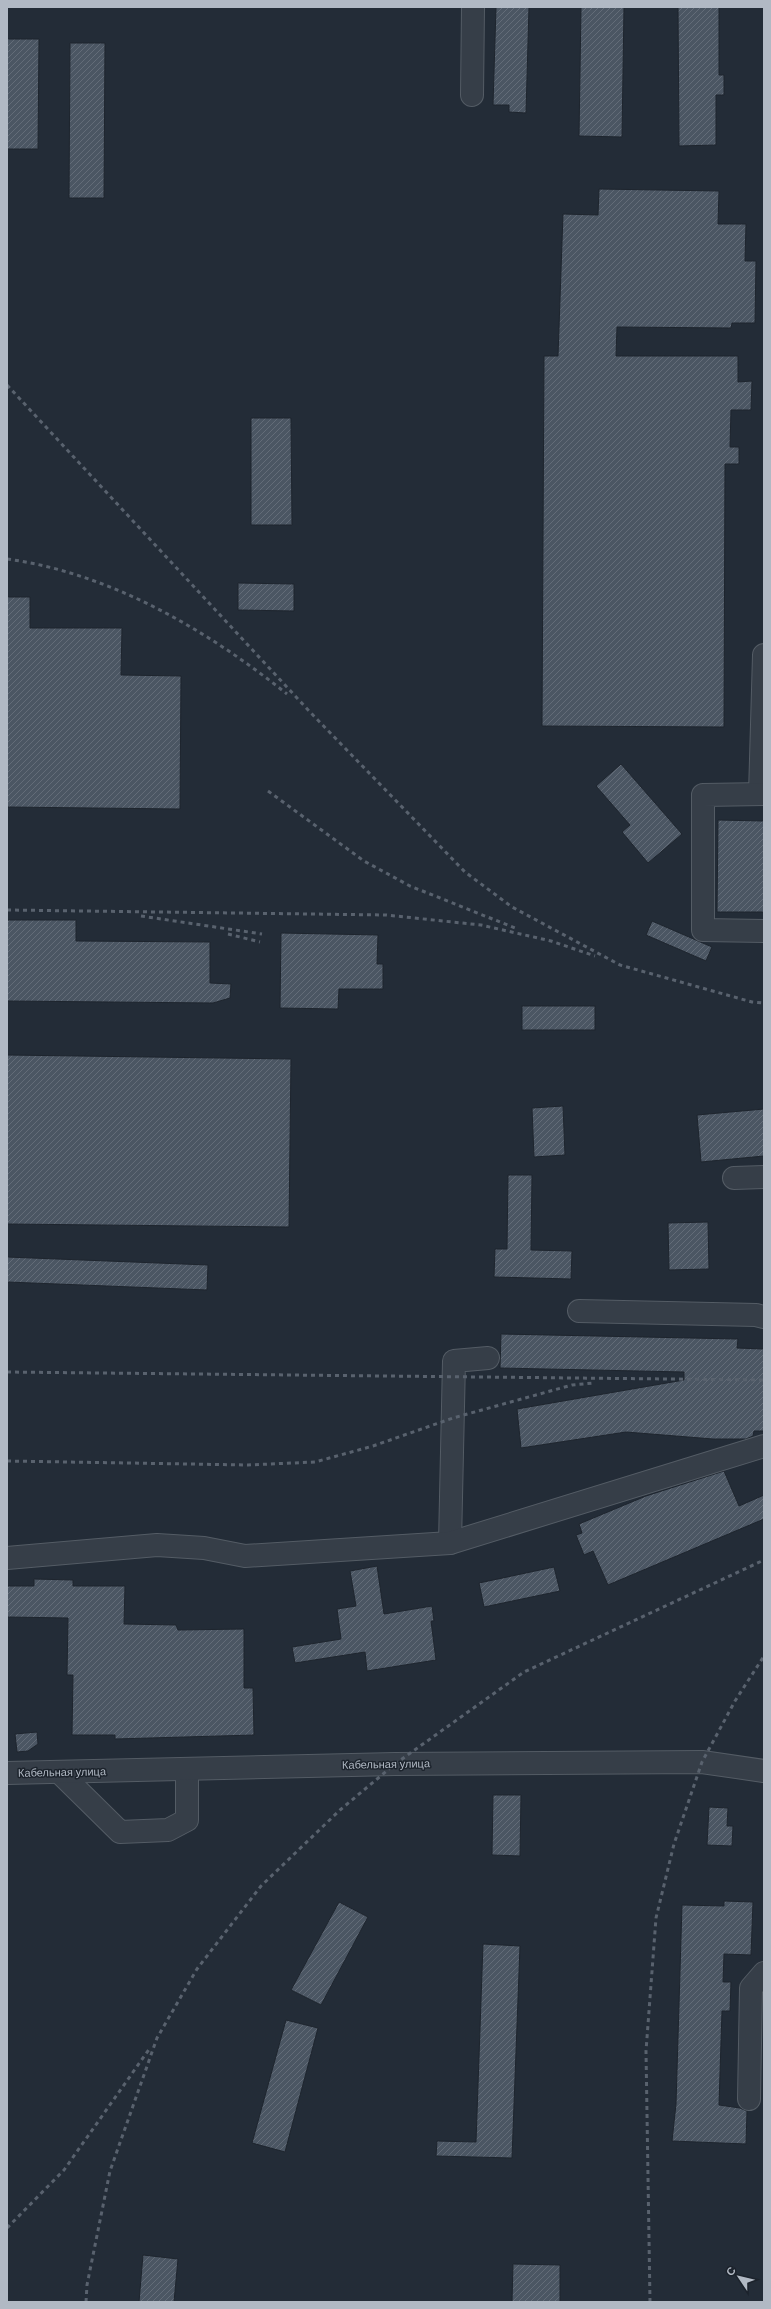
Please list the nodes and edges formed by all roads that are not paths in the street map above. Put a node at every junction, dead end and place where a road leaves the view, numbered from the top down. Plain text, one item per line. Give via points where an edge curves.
1 (473, 7) edge
2 (472, 95) dead end
3 (764, 655) edge
4 (762, 794) edge
5 (764, 931) edge
6 (764, 1177) edge
7 (734, 1178) dead end
8 (579, 1311) dead end
9 (764, 1317) edge
10 (488, 1358) dead end
11 (764, 1446) edge
12 (450, 1543) junction
13 (7, 1558) edge
14 (187, 1769) junction
15 (764, 1771) edge
16 (59, 1772) junction
17 (7, 1773) edge
18 (764, 1973) edge
19 (749, 2099) dead end

1 - 2 street
3 - 4 street
4 - 5 street via 703,795 703,930
6 - 7 street
8 - 9 street
10 - 12 street via 454,1361
11 - 12 street
12 - 13 street via 245,1556 204,1548 157,1545
14 - 15 street, Кабельная улица via 395,1764 702,1762
14 - 16 street, Кабельная улица
14 - 16 street via 187,1820 168,1830 120,1832
16 - 17 street, Кабельная улица
18 - 19 street via 752,1988

